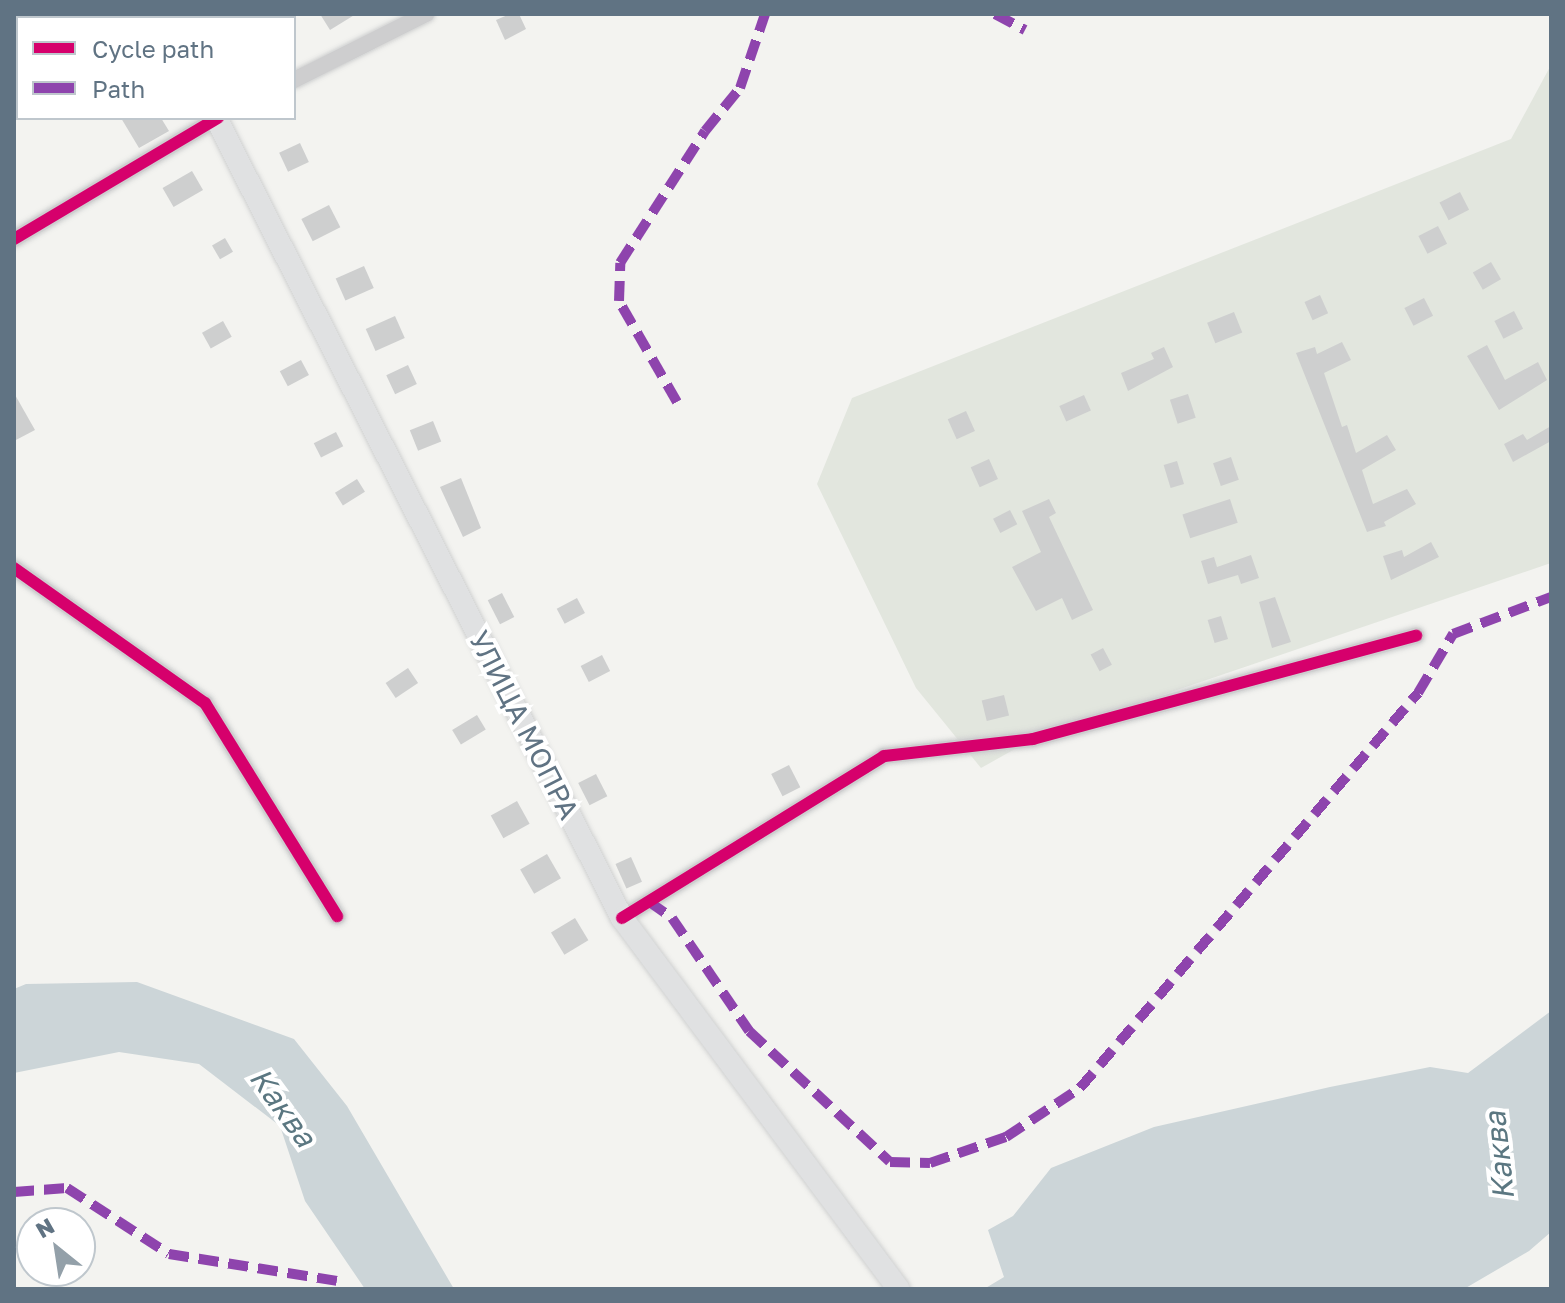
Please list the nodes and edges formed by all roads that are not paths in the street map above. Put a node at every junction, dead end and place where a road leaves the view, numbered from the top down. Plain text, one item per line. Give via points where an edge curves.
1 (426, 14) edge
2 (296, 79) edge
3 (214, 120) edge
4 (218, 120) edge
5 (14, 239) edge
6 (14, 568) edge
7 (1416, 636) dead end
8 (337, 916) dead end
9 (622, 918) junction
10 (899, 1289) edge

1 - 2 street
3 - 5 street
4 - 9 main road, УЛИЦА МОПРА
6 - 8 street via 205,703
7 - 9 street via 1033,739 884,756
9 - 10 main road, УЛИЦА МОПРА

